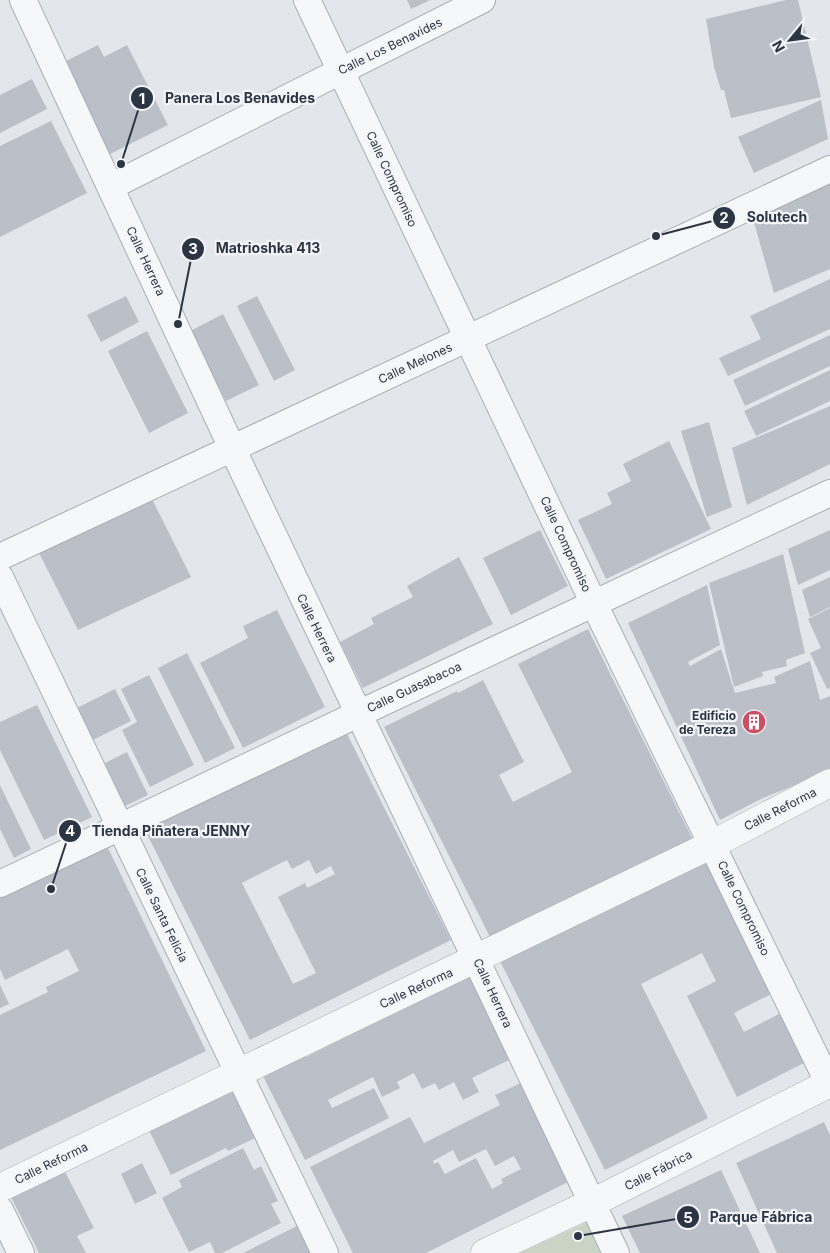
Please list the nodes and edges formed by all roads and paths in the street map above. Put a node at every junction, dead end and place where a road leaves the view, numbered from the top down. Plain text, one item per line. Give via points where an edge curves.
1 (24, 0) edge
2 (307, 0) edge
3 (482, 0) edge
4 (341, 70) junction
5 (830, 169) edge
6 (112, 186) junction
7 (468, 338) junction
8 (232, 448) junction
9 (830, 493) edge
10 (0, 557) edge
11 (0, 577) edge
12 (594, 604) junction
13 (358, 714) junction
14 (830, 783) edge
15 (119, 827) junction
16 (713, 844) junction
17 (0, 884) edge
18 (477, 959) junction
19 (238, 1072) junction
20 (830, 1085) edge
21 (0, 1188) edge
22 (592, 1204) junction
23 (0, 1210) edge
24 (21, 1253) edge
25 (325, 1253) edge
26 (485, 1253) edge
27 (616, 1253) edge

1 - 6 street, Calle Herrera
2 - 4 street, Calle Compromiso
3 - 4 street, Calle Los Benavides
4 - 6 street, Calle Los Benavides
4 - 7 street, Calle Compromiso
5 - 7 street, Calle Melones
6 - 8 street, Calle Herrera
7 - 8 street, Calle Melones
7 - 12 street, Calle Compromiso
8 - 10 street, Calle Melones
8 - 13 street, Calle Herrera
9 - 12 street, Calle Guasabacoa
11 - 15 street, Calle Santa Felicia
12 - 13 street, Calle Guasabacoa
12 - 16 street, Calle Compromiso
13 - 15 street, Calle Guasabacoa
13 - 18 street, Calle Herrera
14 - 16 street, Calle Reforma
15 - 17 street, Calle Guasabacoa
15 - 19 street, Calle Santa Felicia
16 - 18 street, Calle Reforma
16 - 20 street, Calle Compromiso
18 - 19 street, Calle Reforma
18 - 22 street, Calle Herrera
19 - 21 street, Calle Reforma
19 - 25 street, Calle Santa Felicia
20 - 22 street, Calle Fábrica
22 - 26 street, Calle Fábrica
22 - 27 street, Calle Herrera
23 - 24 street

